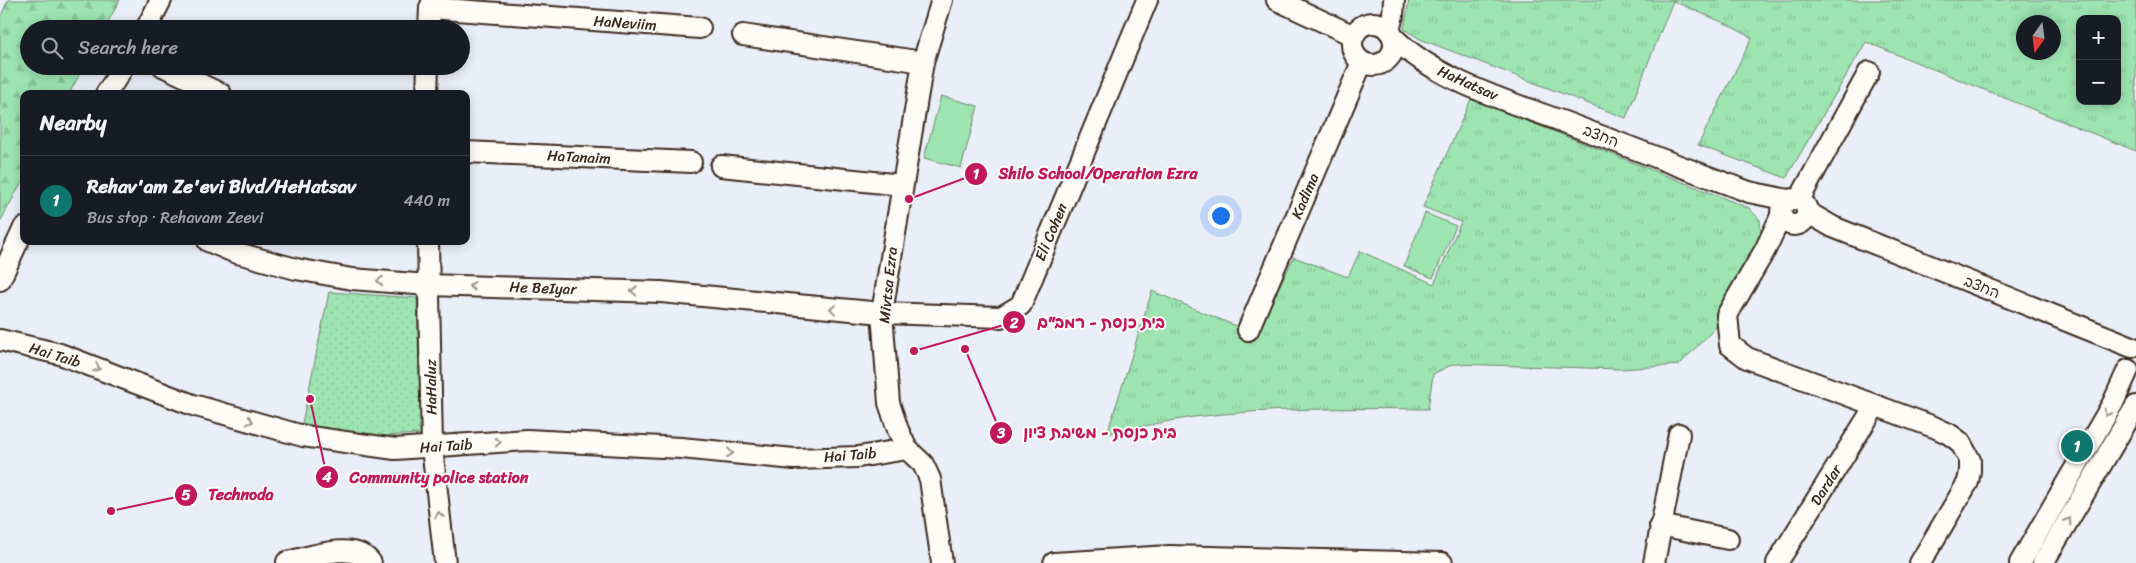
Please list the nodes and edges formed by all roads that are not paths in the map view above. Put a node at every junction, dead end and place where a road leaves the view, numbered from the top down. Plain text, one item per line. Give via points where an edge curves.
1 (161, 0) edge
2 (942, 0) edge
3 (1147, 0) edge
4 (1277, 0) edge
5 (1385, 0) edge
6 (1394, 0) edge
7 (431, 4) edge
8 (151, 20) edge
9 (430, 20) edge
10 (1370, 24) junction
11 (700, 28) dead end
12 (1391, 34) junction
13 (743, 35) dead end
14 (1354, 36) junction
15 (1386, 61) junction
16 (923, 62) junction
17 (1362, 62) junction
18 (1426, 64) junction
19 (1869, 72) dead end
20 (118, 75) edge
21 (182, 75) edge
22 (428, 75) edge
23 (109, 90) edge
24 (213, 90) edge
25 (427, 90) edge
26 (470, 152) edge
27 (691, 162) dead end
28 (720, 166) dead end
29 (902, 185) junction
30 (1748, 192) joint
31 (1792, 213) junction
32 (20, 237) edge
33 (217, 245) edge
34 (428, 245) edge
35 (0, 280) edge
36 (428, 285) junction
37 (882, 314) junction
38 (1248, 330) dead end
39 (0, 340) edge
40 (2134, 345) edge
41 (2132, 375) edge
42 (1875, 406) junction
43 (2136, 406) edge
44 (1678, 434) dead end
45 (432, 447) junction
46 (907, 449) junction
47 (1660, 525) junction
48 (1728, 538) dead end
49 (1223, 560) edge
50 (287, 562) dead end
51 (371, 563) edge
52 (445, 563) edge
53 (942, 563) edge
54 (1054, 563) edge
55 (1442, 563) edge
56 (1654, 563) edge
57 (1777, 563) edge
58 (1920, 563) edge
59 (2020, 563) edge
60 (2043, 563) edge

1 - 8 street
2 - 16 street, Mivtsa Ezra
3 - 37 street, Eli Cohen via 1021,305 1001,317
4 - 14 street
5 - 10 street
6 - 12 street
7 - 9 street
7 - 11 street, HaNeviim
10 - 12 street via 1377,24
10 - 14 street via 1357,30
12 - 15 street via 1393,51
12 - 18 street, HaHatsav
13 - 16 street
14 - 17 street via 1352,48
15 - 17 street via 1374,65
15 - 18 street, HaHatsav
16 - 29 street, Mivtsa Ezra
17 - 38 street, Kadima
18 - 30 street, HaHatsav via 1510,102
19 - 31 street
20 - 23 street
21 - 24 street
22 - 25 street
26 - 27 street, HaTanaim
28 - 29 street
29 - 37 street, Mivtsa Ezra
30 - 31 street, החצב
31 - 40 street, החצב
31 - 42 street via 1764,250 1727,315 1730,345 1747,358
32 - 35 street
36 -> 33 street, He BeIyar via 352,279 296,269
34 - 36 street, HaHaluz
37 -> 36 street, He BeIyar via 661,292
36 - 45 street, HaHaluz
37 - 46 street, Mivtsa Ezra via 889,403
39 -> 45 street, Hai Taib via 60,354 192,405 303,436 395,449
40 - 41 street via 2127,358
41 -> 59 street
42 - 57 street, Dardar
42 - 58 street via 1949,434 1960,442 1970,460 1968,482
60 -> 43 street
44 - 47 street
45 -> 46 street, Hai Taib via 527,440 681,448 794,459 858,457
52 -> 45 street, HaHaluz
46 - 53 street, Mivtsa Ezra via 923,464 930,478
47 - 48 street
47 - 56 street
49 - 54 street via 1170,556
49 - 55 street
50 - 51 street via 335,551 367,556

